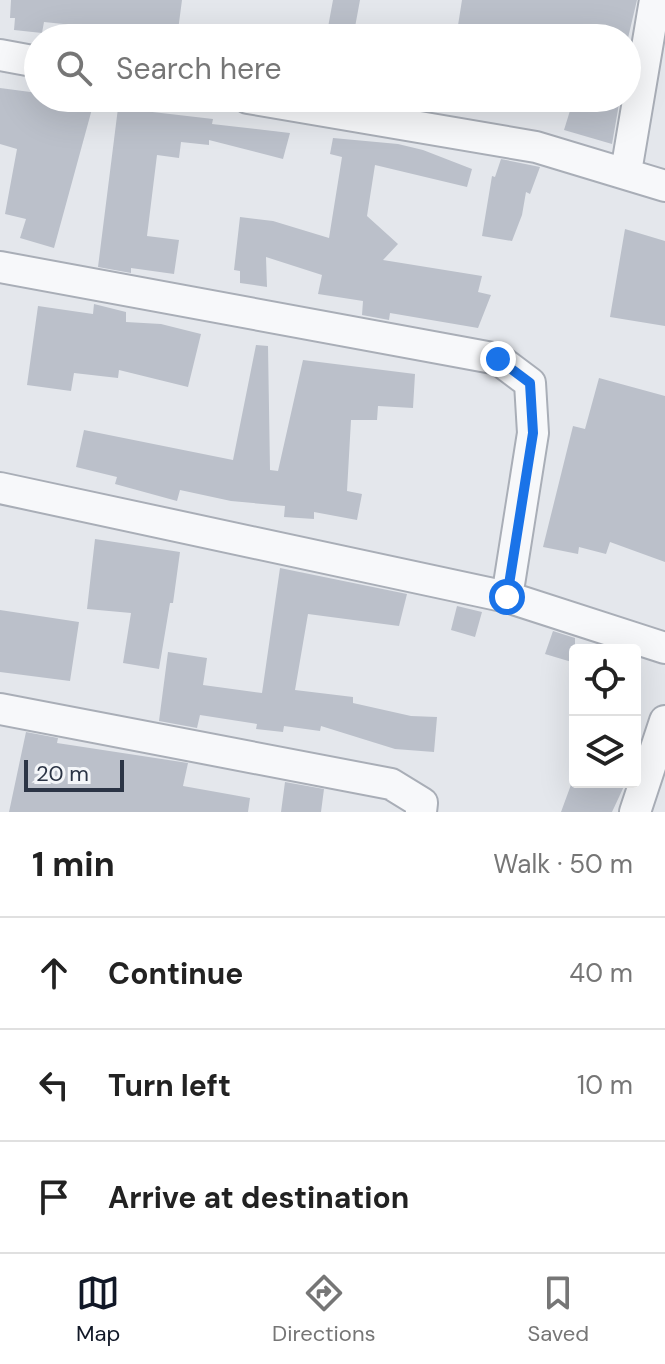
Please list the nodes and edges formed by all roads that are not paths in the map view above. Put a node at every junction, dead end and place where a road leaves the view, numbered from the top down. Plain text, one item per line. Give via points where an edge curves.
1 (655, 0) edge
2 (0, 55) edge
3 (24, 59) edge
4 (641, 83) edge
5 (330, 112) edge
6 (636, 112) edge
7 (626, 172) junction
8 (665, 186) edge
9 (0, 267) edge
10 (0, 488) edge
11 (507, 597) junction
12 (665, 648) edge
13 (0, 709) edge
14 (665, 721) edge
15 (421, 812) edge
16 (635, 812) edge

1 - 4 street
2 - 3 street
5 - 7 street via 536,147
6 - 7 street
7 - 8 street
9 - 11 street via 498,359 530,383 533,433
10 - 11 street
11 - 12 street
13 - 15 street via 391,784 422,803
14 - 16 street

